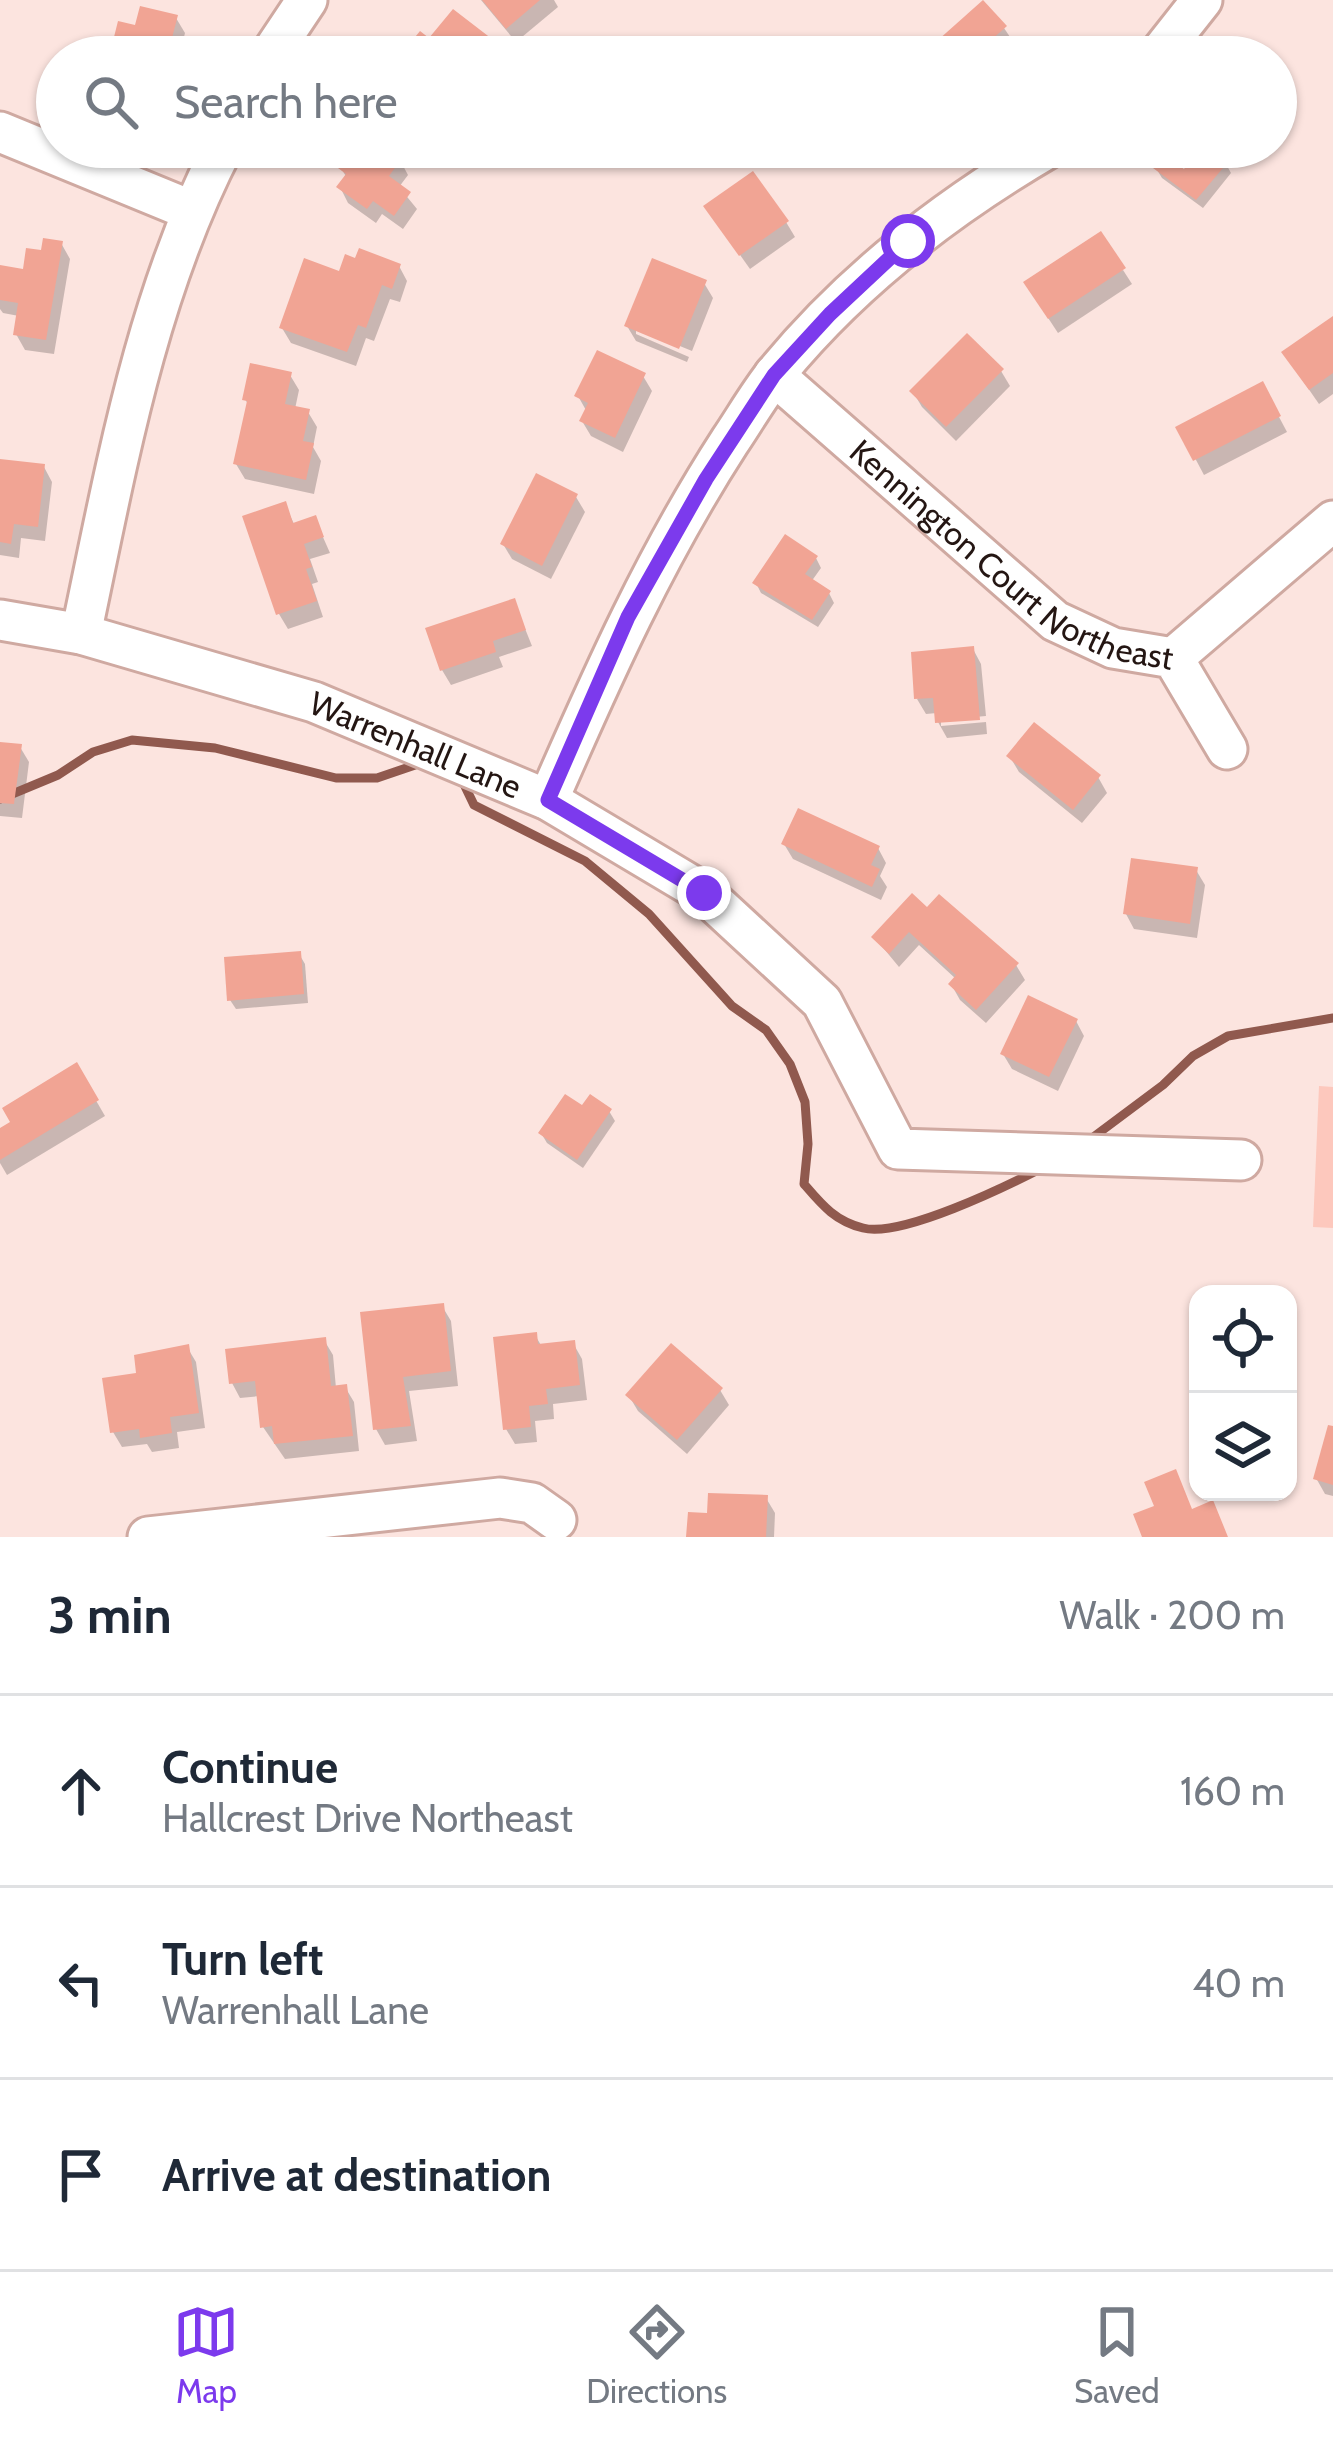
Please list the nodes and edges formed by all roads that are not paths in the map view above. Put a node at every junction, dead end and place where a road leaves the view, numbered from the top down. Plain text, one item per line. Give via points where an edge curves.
1 (307, 0) edge
2 (1202, 0) edge
3 (283, 36) edge
4 (1174, 36) edge
5 (0, 132) edge
6 (36, 147) edge
7 (88, 168) edge
8 (212, 168) edge
9 (1014, 168) edge
10 (190, 210) junction
11 (774, 375) junction
12 (1333, 521) edge
13 (0, 620) edge
14 (81, 634) junction
15 (1173, 658) junction
16 (1227, 749) dead end
17 (548, 800) junction
18 (1241, 1160) dead end
19 (556, 1520) dead end
20 (148, 1537) edge

1 - 3 street
2 - 4 street
5 - 6 street
7 - 10 street
8 - 10 street
9 - 11 street via 908,241
10 - 14 street via 132,393
11 - 15 street, Kennington Court Northeast via 1055,621 1113,648
11 - 17 street via 628,617
12 - 15 street
13 - 14 street, Warrenhall Lane
14 - 17 street, Warrenhall Lane via 314,702
15 - 16 street, Kennington Court Northeast
17 - 18 street, Warrenhall Lane via 704,893 822,1002 898,1149
19 - 20 street via 532,1503 500,1498

